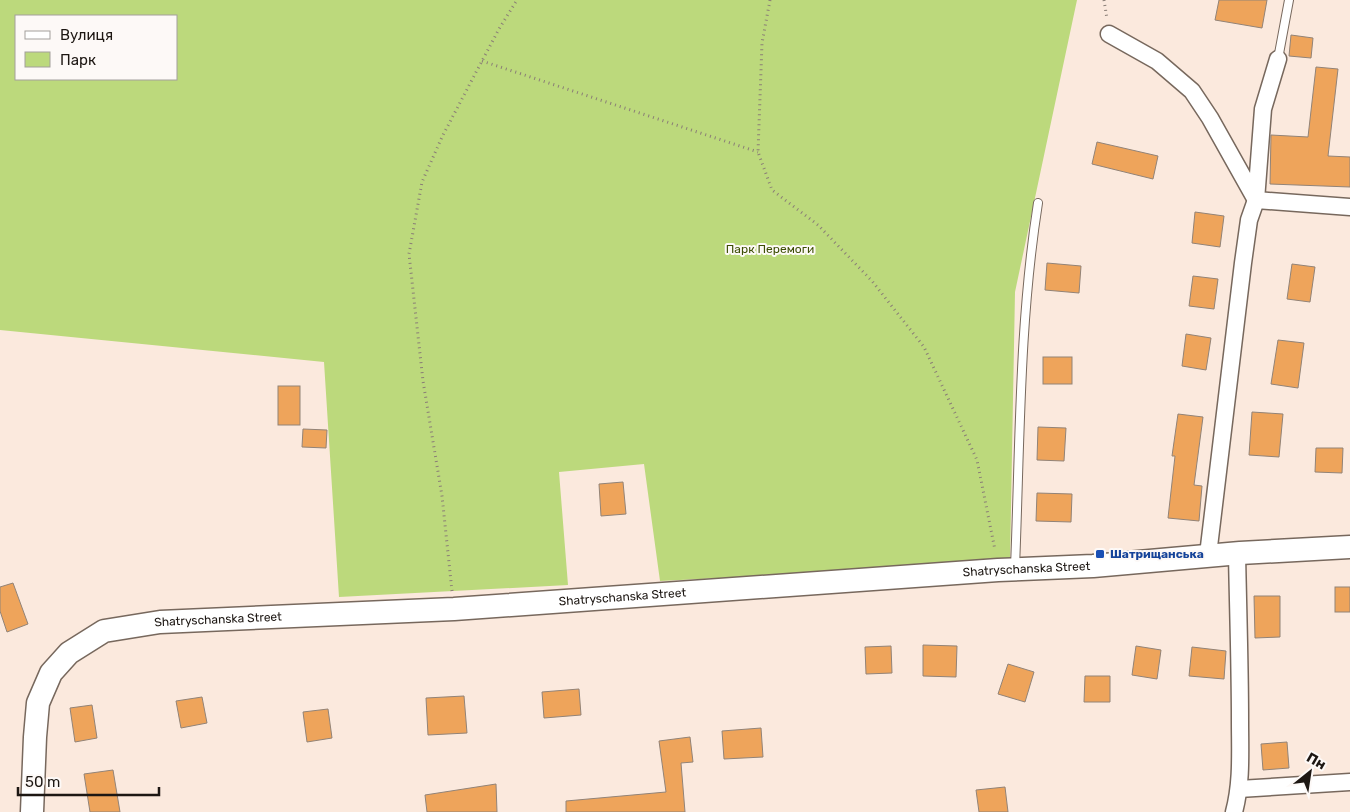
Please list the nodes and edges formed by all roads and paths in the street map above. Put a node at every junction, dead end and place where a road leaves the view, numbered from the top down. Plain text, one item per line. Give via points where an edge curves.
1 (517, 0) edge
2 (770, 0) edge
3 (1289, 0) edge
4 (1109, 34) dead end
5 (1278, 59) joint
6 (482, 61) junction
7 (758, 152) junction
8 (1256, 200) junction
9 (1038, 204) dead end
10 (1350, 207) edge
11 (1350, 547) edge
12 (1237, 553) junction
13 (1208, 555) junction
14 (1006, 570) junction
15 (454, 609) junction
16 (1350, 782) edge
17 (1239, 789) junction
18 (32, 812) edge
19 (1234, 812) edge

1 - 6 path
2 - 7 path via 762,44
3 - 5 lane
4 - 8 street via 1156,61 1192,91
5 - 8 street via 1263,109
6 - 7 path
6 - 15 path via 422,182 409,254
7 - 14 path via 772,190 818,225 872,281 924,347 977,460 995,547
8 - 10 street
8 - 13 street via 1242,263
9 - 14 lane via 1029,259
11 - 12 street, Shatryschanska Street
12 - 13 street, Shatryschanska Street
12 - 17 street
13 - 14 street, Shatryschanska Street
14 - 15 street, Shatryschanska Street
15 - 18 street, Shatryschanska Street via 160,622 104,631 69,652 51,673 38,703
16 - 17 street
17 - 19 street

